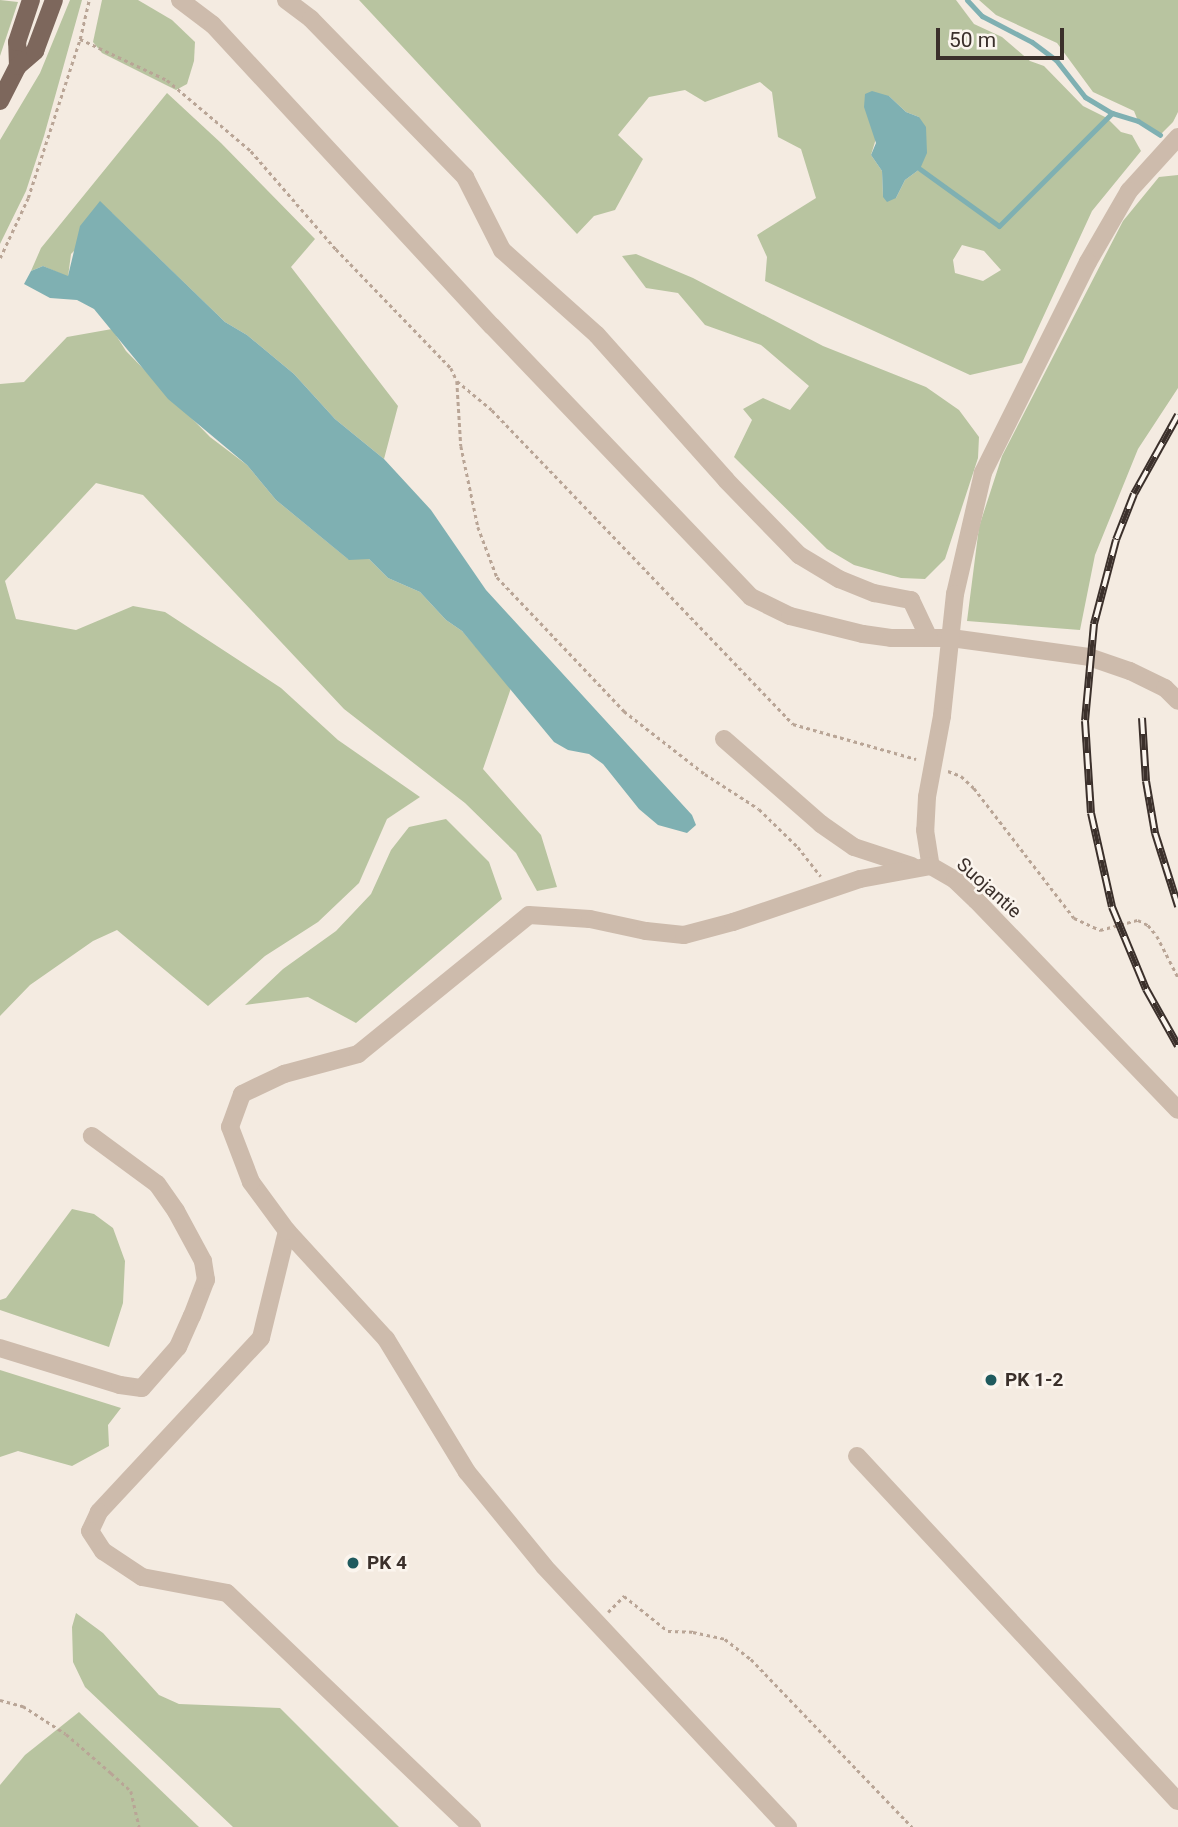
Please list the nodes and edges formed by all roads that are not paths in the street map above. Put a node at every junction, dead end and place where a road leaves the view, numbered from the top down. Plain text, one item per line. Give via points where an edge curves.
1 (31, 0) edge
2 (54, 0) edge
3 (180, 0) edge
4 (286, 0) edge
5 (18, 66) junction
6 (0, 102) edge
7 (1178, 137) edge
8 (929, 638) junction
9 (951, 638) junction
10 (1178, 701) edge
11 (724, 739) dead end
12 (925, 867) junction
13 (1178, 1110) edge
14 (92, 1136) dead end
15 (286, 1231) junction
16 (0, 1348) edge
17 (857, 1455) dead end
18 (1178, 1801) edge
19 (472, 1827) edge
20 (788, 1827) edge

1 - 5 main road via 17,42
2 - 5 main road via 35,51
3 - 8 lane via 222,34 751,597 790,616 863,634
4 - 8 lane via 311,19 465,177 502,250 597,335 799,555 838,579 874,593 911,600
5 - 6 main road
7 - 9 lane, Suojantie via 1129,191 984,473 955,594
8 - 9 lane
9 - 10 lane via 1089,657 1165,688
9 - 12 lane, Suojantie via 932,764
11 - 12 lane via 854,847
12 - 13 lane, Suojantie via 954,880 985,909
12 - 15 lane via 860,879 684,935 590,919 529,915 358,1054 284,1073 242,1094 230,1127 251,1182
14 - 16 lane via 157,1184 176,1212 203,1261 206,1280 192,1316 178,1347 142,1388
15 - 19 lane via 261,1338 99,1512 90,1531 103,1552 142,1577 227,1593
15 - 20 lane via 386,1339 467,1472 544,1566
17 - 18 lane

